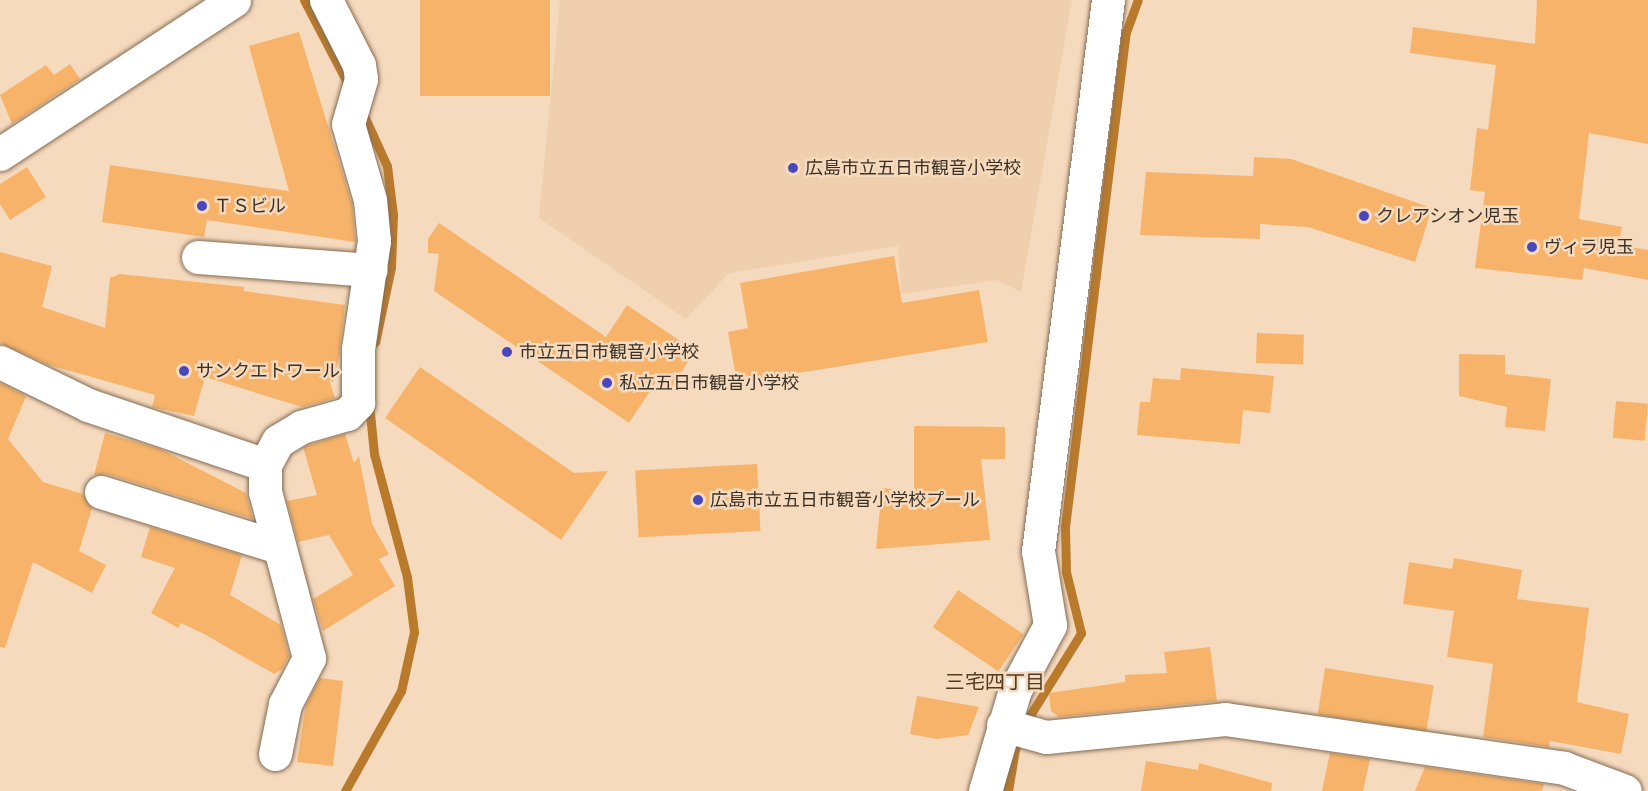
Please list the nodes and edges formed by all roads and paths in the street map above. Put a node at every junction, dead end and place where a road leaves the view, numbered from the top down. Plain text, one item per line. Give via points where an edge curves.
1 (234, 0) edge
2 (326, 0) edge
3 (1108, 0) edge
4 (0, 154) edge
5 (198, 257) dead end
6 (371, 270) junction
7 (0, 362) edge
8 (264, 465) junction
9 (101, 492) dead end
10 (279, 548) junction
11 (1016, 730) junction
12 (275, 754) dead end
13 (1648, 782) edge
14 (985, 791) edge
15 (1625, 791) edge
16 (1642, 791) edge

1 - 4 street
2 - 6 street via 361,79 349,129 370,200
3 - 11 street via 1038,551 1050,625 1015,690
5 - 6 street
6 - 8 street via 358,349 358,403 347,414 301,427 278,441
7 - 8 street via 88,405
8 - 10 street via 265,492
9 - 10 street
10 - 12 street via 309,658 285,704
11 - 14 street
11 - 15 street via 1225,719 1564,768
13 - 16 street

